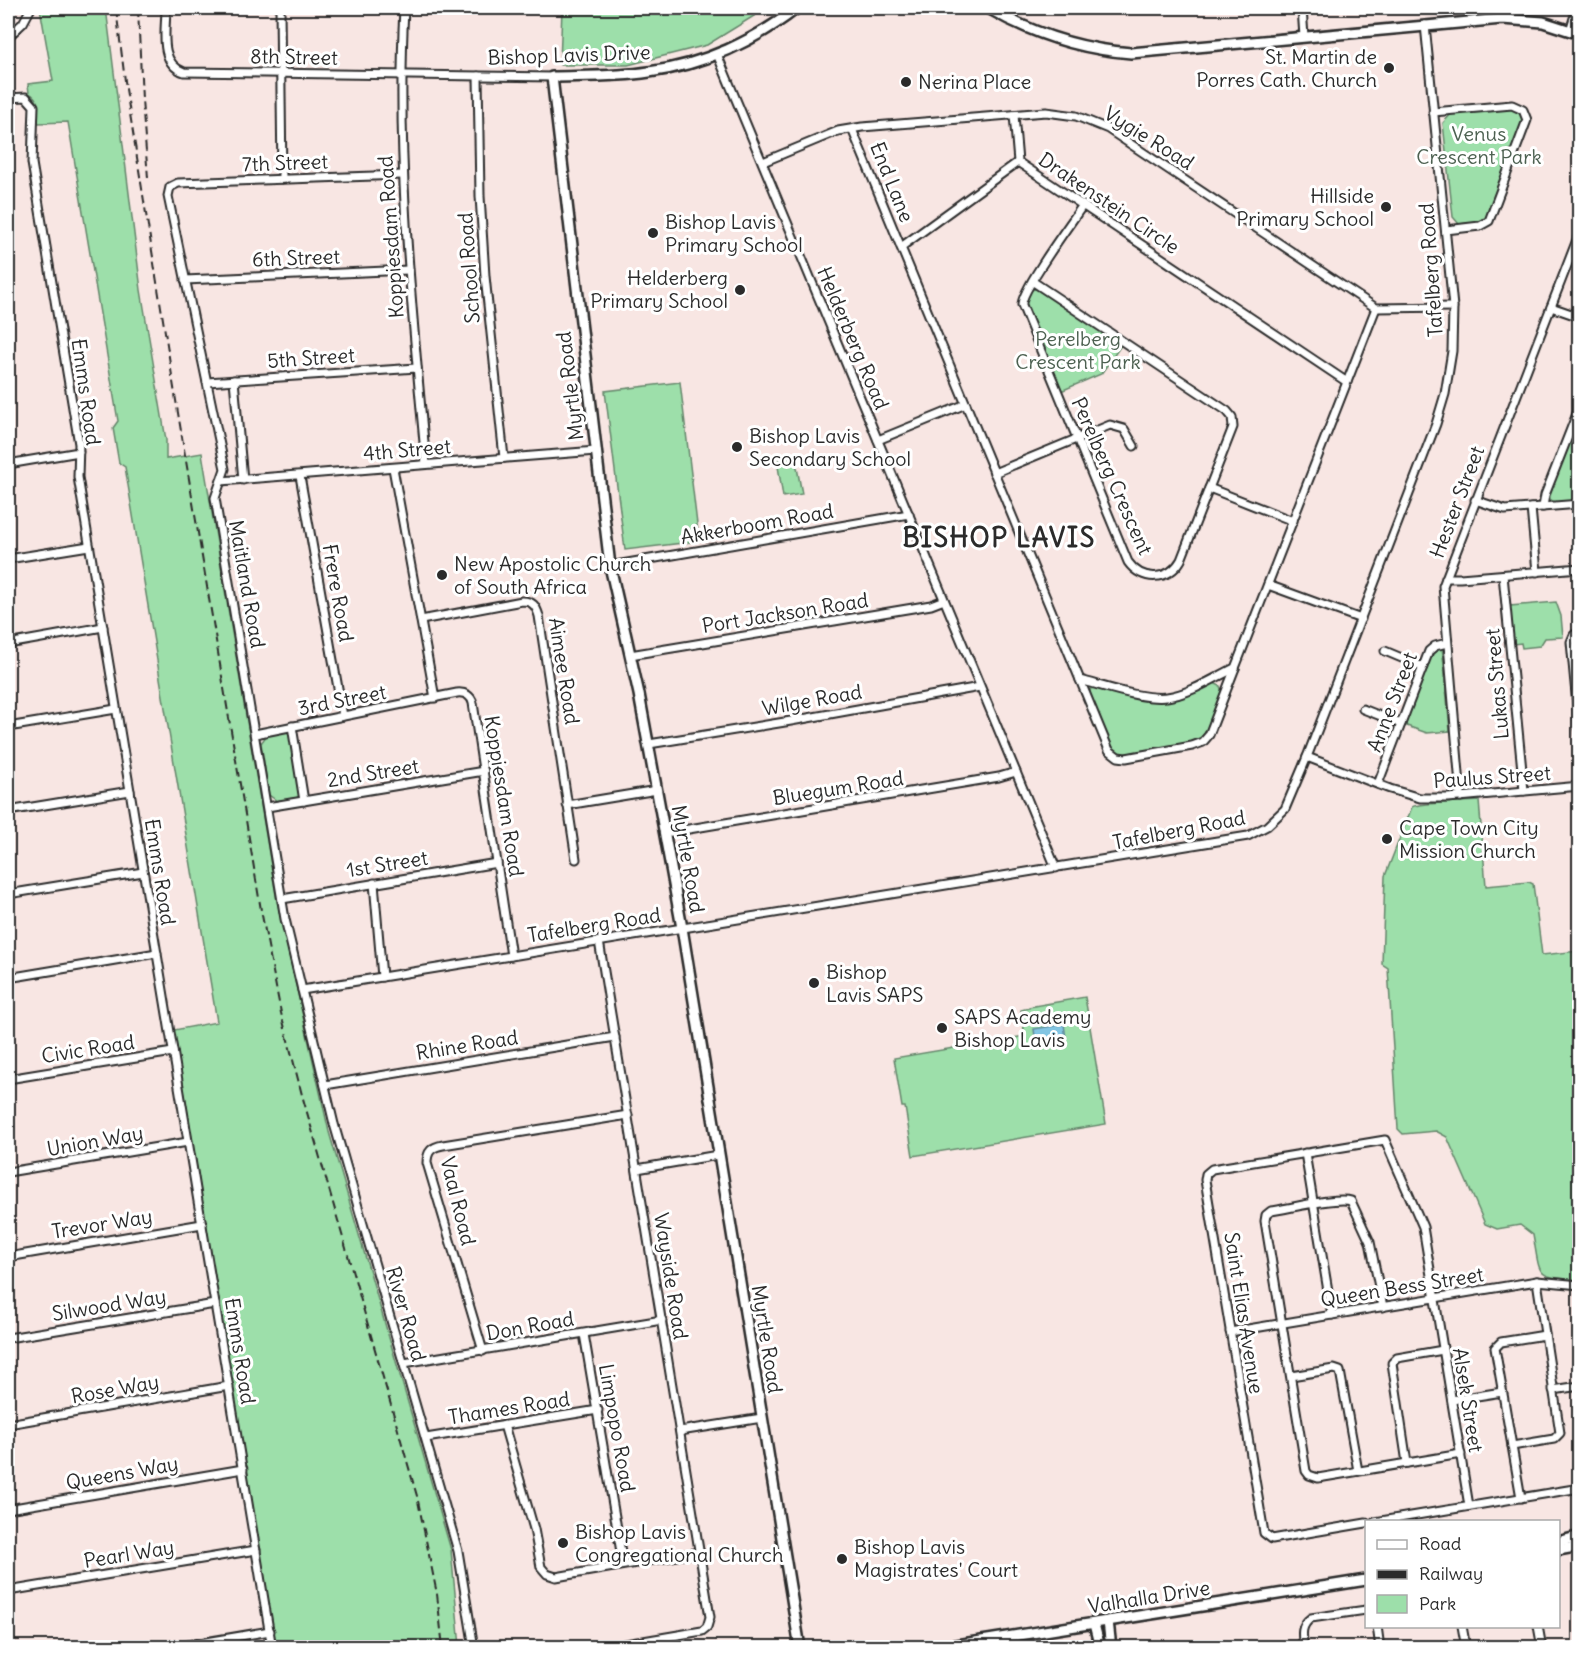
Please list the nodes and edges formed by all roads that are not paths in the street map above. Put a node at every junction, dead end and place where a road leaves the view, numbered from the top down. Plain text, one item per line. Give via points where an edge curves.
1 (32, 8) edge
2 (166, 8) edge
3 (280, 8) edge
4 (404, 8) edge
5 (797, 8) edge
6 (988, 8) edge
7 (1302, 8) edge
8 (1577, 8) edge
9 (1425, 26) junction
10 (1575, 32) edge
11 (8, 37) edge
12 (1304, 37) junction
13 (717, 54) junction
14 (281, 73) junction
15 (400, 75) junction
16 (478, 76) junction
17 (552, 77) junction
18 (8, 98) edge
19 (1433, 112) junction
20 (1014, 115) junction
21 (852, 129) junction
22 (762, 162) junction
23 (1018, 162) junction
24 (402, 175) junction
25 (282, 179) junction
26 (170, 187) joint
27 (1083, 206) junction
28 (1446, 230) junction
29 (1580, 232) edge
30 (901, 247) junction
31 (408, 270) junction
32 (185, 280) junction
33 (1032, 281) junction
34 (1453, 306) junction
35 (1551, 307) junction
36 (1376, 308) junction
37 (1580, 317) edge
38 (417, 368) junction
39 (234, 380) junction
40 (207, 382) junction
41 (1347, 382) junction
42 (966, 405) junction
43 (1580, 406) edge
44 (878, 440) junction
45 (1077, 440) junction
46 (1134, 446) dead end
47 (596, 451) junction
48 (79, 452) junction
49 (504, 458) junction
50 (8, 464) edge
51 (426, 464) junction
52 (393, 468) junction
53 (994, 473) junction
54 (300, 476) junction
55 (243, 480) junction
56 (221, 481) junction
57 (1209, 488) junction
58 (1475, 500) junction
59 (1580, 504) edge
60 (1543, 507) junction
61 (1531, 508) junction
62 (909, 514) junction
63 (1293, 520) junction
64 (89, 546) junction
65 (8, 559) edge
66 (610, 566) junction
67 (1580, 568) edge
68 (1537, 572) junction
69 (1503, 574) junction
70 (1446, 578) junction
71 (1268, 585) junction
72 (945, 600) junction
73 (1360, 619) junction
74 (421, 620) junction
75 (103, 627) junction
76 (1580, 631) edge
77 (1447, 643) junction
78 (8, 644) edge
79 (1385, 651) dead end
80 (630, 655) junction
81 (1423, 667) junction
82 (1235, 668) junction
83 (1080, 680) junction
84 (980, 687) junction
85 (435, 698) junction
86 (116, 709) junction
87 (1363, 709) dead end
88 (343, 716) junction
89 (1401, 724) junction
90 (292, 726) junction
91 (8, 727) edge
92 (255, 734) junction
93 (1580, 737) edge
94 (648, 744) junction
95 (1307, 757) junction
96 (484, 771) junction
97 (1016, 772) junction
98 (1378, 784) junction
99 (1580, 786) edge
100 (130, 790) junction
101 (657, 790) junction
102 (1524, 791) junction
103 (1461, 797) junction
104 (304, 801) junction
105 (567, 805) junction
106 (267, 807) junction
107 (8, 811) edge
108 (665, 833) junction
109 (576, 859) dead end
110 (497, 863) junction
111 (1056, 868) junction
112 (143, 872) junction
113 (374, 883) junction
114 (8, 894) edge
115 (282, 899) junction
116 (682, 928) junction
117 (599, 941) junction
118 (157, 953) junction
119 (511, 956) junction
120 (382, 977) junction
121 (8, 978) edge
122 (302, 990) junction
123 (615, 1037) junction
124 (173, 1052) junction
125 (8, 1079) edge
126 (325, 1085) junction
127 (628, 1115) junction
128 (1385, 1140) joint
129 (188, 1142) junction
130 (1305, 1153) junction
131 (718, 1155) junction
132 (637, 1169) junction
133 (8, 1172) edge
134 (1314, 1204) junction
135 (202, 1224) junction
136 (8, 1257) edge
137 (1537, 1281) junction
138 (1580, 1285) edge
139 (1434, 1298) junction
140 (215, 1304) junction
141 (1383, 1307) junction
142 (1332, 1315) junction
143 (662, 1320) junction
144 (1282, 1324) junction
145 (1230, 1332) junction
146 (584, 1334) junction
147 (1545, 1335) junction
148 (8, 1338) edge
149 (1443, 1350) junction
150 (483, 1351) junction
151 (404, 1363) junction
152 (1291, 1376) junction
153 (229, 1386) junction
154 (1580, 1386) edge
155 (1553, 1390) junction
156 (1502, 1392) junction
157 (1452, 1401) junction
158 (598, 1410) junction
159 (762, 1418) junction
160 (8, 1424) edge
161 (504, 1425) junction
162 (680, 1431) junction
163 (426, 1438) junction
164 (1512, 1446) junction
165 (1461, 1454) junction
166 (1407, 1463) junction
167 (243, 1469) junction
168 (1358, 1471) junction
169 (1580, 1488) edge
170 (1521, 1497) junction
171 (1469, 1506) junction
172 (8, 1509) edge
173 (1381, 1520) edge
174 (1365, 1523) edge
175 (1580, 1536) edge
176 (1560, 1541) edge
177 (1580, 1546) edge
178 (256, 1550) junction
179 (1560, 1550) edge
180 (700, 1552) junction
181 (623, 1564) junction
182 (1365, 1580) edge
183 (8, 1591) edge
184 (1365, 1610) edge
185 (1108, 1621) junction
186 (1094, 1624) junction
187 (1377, 1628) edge
188 (1462, 1628) edge
189 (1538, 1628) edge
190 (270, 1631) junction
191 (170, 1647) edge
192 (272, 1647) edge
193 (474, 1647) edge
194 (602, 1647) edge
195 (800, 1647) edge
196 (937, 1647) edge
197 (1100, 1647) edge
198 (1111, 1647) edge
199 (1304, 1647) edge
200 (1380, 1647) edge
201 (1466, 1647) edge
202 (1542, 1647) edge

1 - 11 street
2 - 14 street, 8th Street via 167,56 176,68 188,72
3 - 14 street
4 - 15 street, Koppiesdam Road
5 - 13 street, Bishop Lavis Drive via 764,31
6 - 12 street via 1041,34 1103,51 1150,52
7 - 12 street
8 - 10 street
9 - 10 street via 1516,19
9 - 12 street
9 - 19 street, Tafelberg Road
13 - 17 street, Bishop Lavis Drive via 651,72
13 - 22 street, Helderberg Road
14 - 15 street, 8th Street
14 - 25 street
15 - 16 street, Bishop Lavis Drive
15 - 24 street, Koppiesdam Road
16 - 17 street, Bishop Lavis Drive
16 - 49 street, School Road via 485,276
17 - 47 street, Myrtle Road
18 - 48 street, Emms Road via 23,96 31,100 34,108 32,163
19 - 28 street, Tafelberg Road
19 - 28 street via 1512,105 1523,110 1527,120 1489,220 1480,226
20 - 21 street, Vygie Road
20 - 23 street
20 - 36 street, Vygie Road via 1046,112 1076,116 1108,129
21 - 22 street, Vygie Road
21 - 30 street, End Lane
22 - 44 street, Helderberg Road
23 - 27 street, Drakenstein Circle
23 - 30 street, Drakenstein Circle
24 - 25 street, 7th Street
24 - 31 street, Koppiesdam Road
25 - 26 street, 7th Street via 178,183
26 - 32 street, Maitland Road via 168,196
27 - 33 street
27 - 41 street, Drakenstein Circle
28 - 34 street, Tafelberg Road
29 - 35 street, Hester Street
30 - 42 street
31 - 32 street, 6th Street
31 - 38 street, Koppiesdam Road
32 - 40 street, Maitland Road
33 - 45 street, Perelberg Crescent via 1022,305
33 - 57 street, Perelberg Crescent via 1230,414 1233,427
34 - 36 street
34 - 73 street, Tafelberg Road via 1452,351 1443,404
35 - 37 street
35 - 58 street, Hester Street
36 - 41 street
38 - 39 street, 5th Street
38 - 51 street, Koppiesdam Road
39 - 40 street, 5th Street
39 - 55 street
40 - 56 street, Maitland Road via 225,469
41 - 63 street
42 - 44 street
42 - 53 street
43 - 60 street
44 - 62 street, Helderberg Road
45 - 46 street via 1114,425 1124,429
45 - 53 street
45 - 57 street, Perelberg Crescent via 1128,562 1141,574 1159,577 1178,565
47 - 49 street, 4th Street
47 - 66 street, Myrtle Road
48 - 50 street
48 - 64 street, Emms Road via 78,477
49 - 51 street, 4th Street
51 - 52 street, 4th Street
52 - 54 street, 4th Street
52 - 74 street
53 - 83 street
54 - 55 street, 4th Street
54 - 88 street, Frere Road
55 - 56 street, 4th Street
56 - 92 street, Maitland Road via 215,498
57 - 63 street
58 - 61 street via 1500,509
58 - 70 street, Hester Street
59 - 60 street
60 - 61 street
61 - 68 street
62 - 66 street, Akkerboom Road
62 - 72 street, Helderberg Road
63 - 71 street
64 - 65 street
64 - 75 street, Emms Road
66 - 80 street, Myrtle Road
67 - 68 street
68 - 69 street
69 - 70 street
69 - 102 street, Lukas Street
70 - 77 street, Hester Street via 1443,592
71 - 73 street
71 - 82 street
72 - 80 street, Port Jackson Road
72 - 84 street, Helderberg Road
73 - 95 street, Tafelberg Road
74 - 85 street
74 - 105 street, Aimee Road via 522,601 536,608
75 - 78 street
75 - 86 street, Emms Road
76 - 93 street via 1571,645
77 - 81 street, Anne Street via 1432,647
77 - 103 street, Hester Street
79 - 81 street
80 - 94 street, Myrtle Road
81 - 89 street, Anne Street
82 - 83 street via 1163,698
82 - 83 street via 1203,742 1126,758 1109,750
84 - 94 street, Wilge Road
84 - 97 street, Helderberg Road
85 - 88 street, 3rd Street
85 - 96 street, Koppiesdam Road via 460,693 472,700
86 - 91 street
86 - 100 street, Emms Road
87 - 89 street
88 - 90 street, 3rd Street
89 - 98 street, Anne Street
90 - 92 street, 3rd Street
90 - 104 street
92 - 106 street, Maitland Road
94 - 101 street, Myrtle Road
95 - 98 street, Paulus Street
95 - 111 street, Tafelberg Road via 1285,809 1248,836
96 - 104 street, 2nd Street
96 - 110 street, Koppiesdam Road
97 - 108 street, Bluegum Road
97 - 111 street, Helderberg Road
98 - 103 street, Paulus Street via 1420,798
99 - 102 street, Paulus Street
100 - 107 street
100 - 112 street, Emms Road
101 - 105 street
101 - 108 street, Myrtle Road
102 - 103 street, Paulus Street
104 - 106 street, 2nd Street
105 - 109 street, Aimee Road
106 - 115 street, Maitland Road
108 - 116 street, Myrtle Road
110 - 113 street, 1st Street
110 - 119 street, Koppiesdam Road
111 - 116 street, Tafelberg Road
112 - 114 street
112 - 118 street, Emms Road
113 - 115 street, 1st Street
113 - 120 street
115 - 122 street, Maitland Road
116 - 117 street, Tafelberg Road
116 - 131 street, Myrtle Road
117 - 119 street, Tafelberg Road
117 - 123 street, Wayside Road
118 - 121 street
118 - 124 street, Emms Road
119 - 120 street, Tafelberg Road
120 - 122 street, Tafelberg Road
122 - 126 street, River Road
123 - 126 street, Rhine Road
123 - 127 street, Wayside Road
124 - 125 street, Civic Road
124 - 129 street, Emms Road
126 - 151 street, River Road
127 - 132 street, Wayside Road
127 - 150 street, Vaal Road via 443,1144 429,1152 428,1163
128 - 130 street, Saint Elias Avenue
128 - 139 street, Alsek Street via 1423,1227
129 - 133 street, Union Way
129 - 135 street, Emms Road
130 - 134 street
130 - 145 street, Saint Elias Avenue via 1214,1168 1206,1174
131 - 132 street
131 - 159 street, Myrtle Road
132 - 143 street, Wayside Road
134 - 141 street via 1345,1199 1353,1204 1370,1242
134 - 142 street
134 - 144 street via 1271,1211 1265,1218
135 - 136 street, Trevor Way
135 - 140 street, Emms Road
137 - 138 street, Queen Bess Street
137 - 139 street, Queen Bess Street
137 - 147 street
139 - 141 street, Queen Bess Street
139 - 149 street, Alsek Street
140 - 148 street, Silwood Way
140 - 153 street, Emms Road
141 - 142 street, Queen Bess Street
142 - 144 street, Queen Bess Street
143 - 146 street, Don Road
143 - 162 street, Wayside Road
144 - 145 street, Queen Bess Street
144 - 152 street
145 - 174 street, Saint Elias Avenue via 1266,1536 1272,1539
146 - 150 street, Don Road
146 - 158 street, Limpopo Road
147 - 155 street
147 - 156 street via 1496,1345
149 - 157 street, Alsek Street
149 - 166 street via 1397,1358 1392,1363
150 - 151 street, Don Road
151 - 163 street, River Road
152 - 168 street via 1340,1371
152 - 168 street via 1306,1471 1318,1478
153 - 160 street, Rose Way
153 - 167 street, Emms Road
154 - 155 street
155 - 164 street via 1558,1436
156 - 157 street
156 - 164 street
157 - 165 street, Alsek Street
158 - 161 street, Thames Road
158 - 181 street, Limpopo Road
159 - 162 street
159 - 195 street, Myrtle Road
161 - 163 street, Thames Road
161 - 181 street via 543,1571 556,1576
162 - 180 street, Wayside Road
163 - 193 street, River Road via 458,1551
164 - 170 street
165 - 166 street
165 - 171 street, Alsek Street
166 - 168 street
167 - 172 street, Queens Way
167 - 178 street, Emms Road
169 - 170 street
170 - 171 street
171 - 173 street
175 - 176 street
177 - 179 street
178 - 183 street, Pearl Way
178 - 190 street, Emms Road
180 - 181 street
180 - 194 street, Wayside Road via 710,1617 707,1627
182 - 185 street, Valhalla Drive
184 - 199 street via 1311,1618 1302,1631
185 - 186 street, Valhalla Drive
185 - 198 street
186 - 196 street, Valhalla Drive
186 - 197 street
187 - 200 street
188 - 201 street
189 - 202 street
190 - 191 street
190 - 192 street, Emms Road

